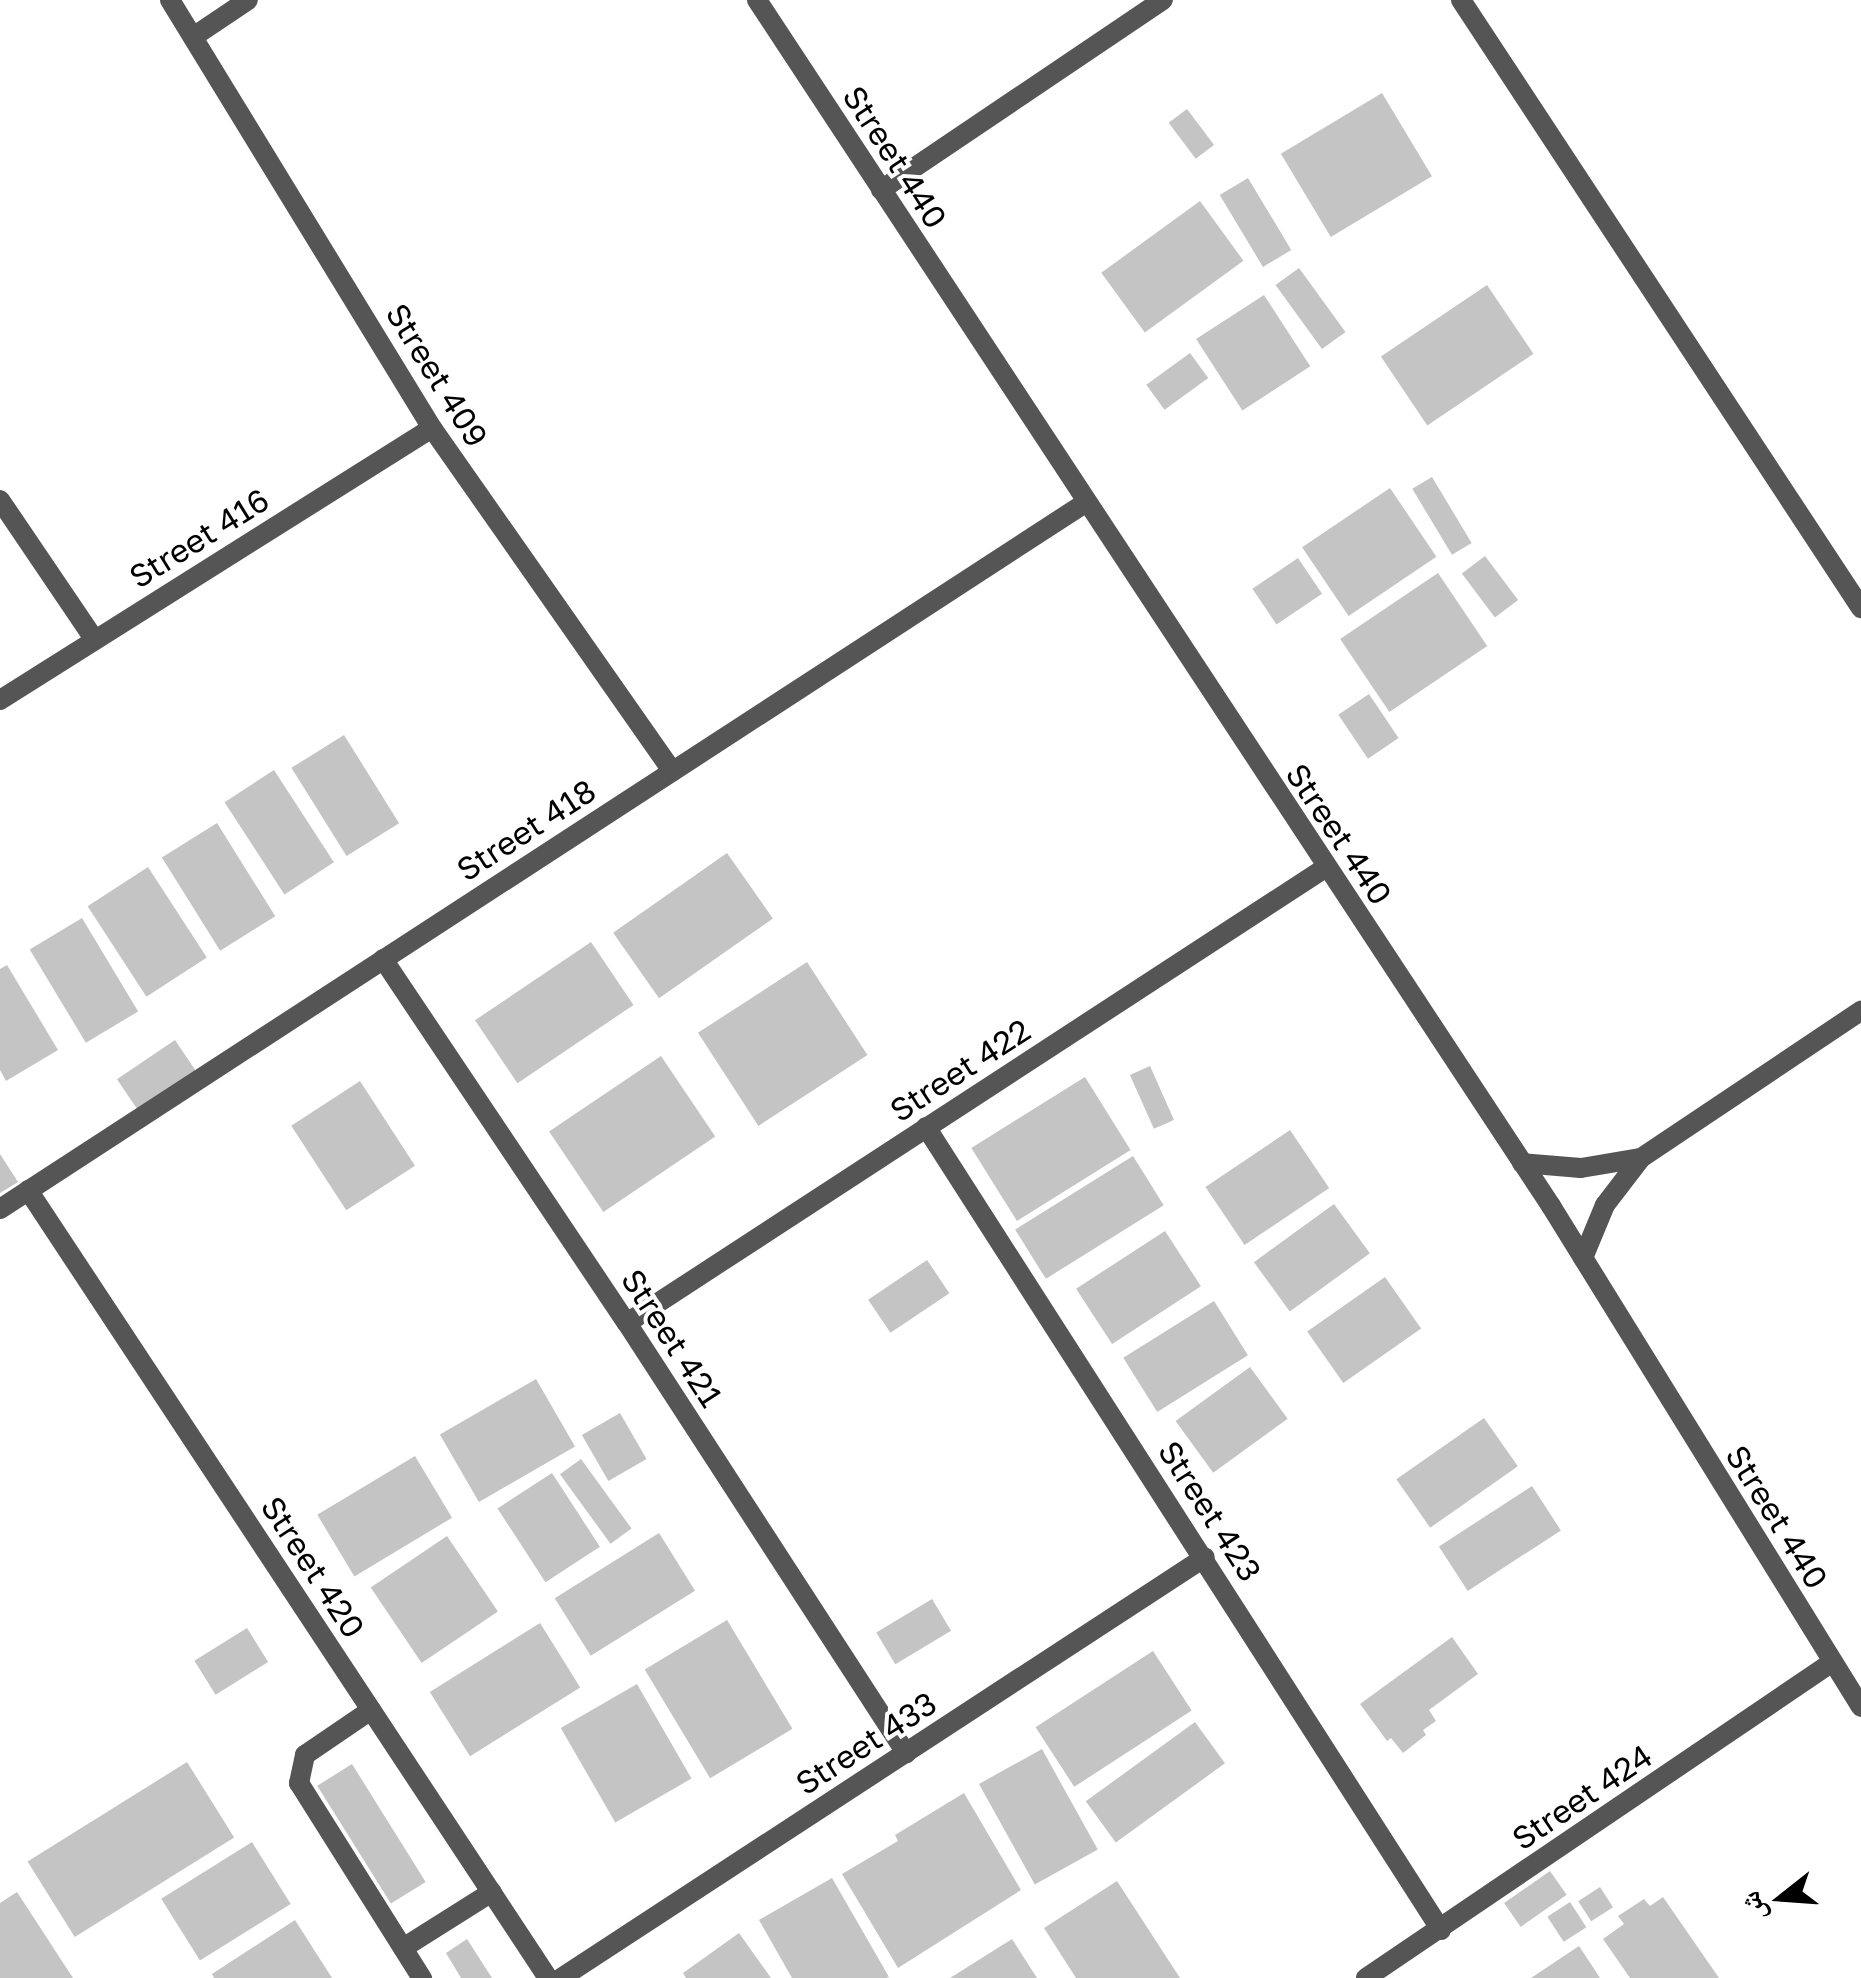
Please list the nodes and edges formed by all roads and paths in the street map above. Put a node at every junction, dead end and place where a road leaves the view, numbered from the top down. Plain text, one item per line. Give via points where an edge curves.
1 (170, 0) edge
2 (248, 0) edge
3 (758, 0) edge
4 (1163, 0) edge
5 (1461, 0) edge
6 (193, 37) junction
7 (881, 190) junction
8 (432, 428) junction
9 (0, 500) edge
10 (1084, 503) junction
11 (1861, 608) edge
12 (94, 639) junction
13 (0, 700) edge
14 (672, 771) junction
15 (1325, 868) junction
16 (383, 959) junction
17 (1861, 1011) edge
18 (926, 1128) junction
19 (1640, 1158) junction
20 (1522, 1163) junction
21 (28, 1190) junction
22 (0, 1208) edge
23 (1582, 1258) junction
24 (627, 1323) junction
25 (1205, 1558) junction
26 (1832, 1662) junction
27 (1861, 1707) edge
28 (371, 1710) junction
29 (906, 1753) junction
30 (492, 1892) junction
31 (1441, 1930) junction
32 (403, 1948) junction
33 (422, 1978) edge
34 (548, 1978) edge
35 (560, 1978) edge
36 (1366, 1978) edge

1 - 6 street, Street 409
2 - 6 street
3 - 7 street, Street 440
4 - 7 street
5 - 11 street
6 - 8 street, Street 409
7 - 10 street, Street 440
8 - 12 street, Street 416
8 - 14 street, Street 409
9 - 12 street
10 - 14 street, Street 418
10 - 15 street, Street 440
12 - 13 street, Street 416
14 - 16 street, Street 418
15 - 18 street, Street 422
15 - 20 street, Street 440
16 - 21 street, Street 418
16 - 24 street, Street 421
17 - 19 street
18 - 24 street, Street 422
18 - 25 street, Street 423
19 - 20 street via 1582,1168
19 - 23 street via 1605,1204
20 - 23 street, Street 440
21 - 22 street, Street 418
21 - 28 street, Street 420
23 - 26 street, Street 440
24 - 29 street, Street 421
25 - 29 street, Street 433
25 - 31 street, Street 423
26 - 27 street, Street 440
26 - 31 street, Street 424
28 - 30 street, Street 420
28 - 32 street via 305,1755 299,1783
29 - 35 street, Street 433
30 - 32 street
30 - 34 street, Street 420
31 - 36 street, Street 424
32 - 33 street

